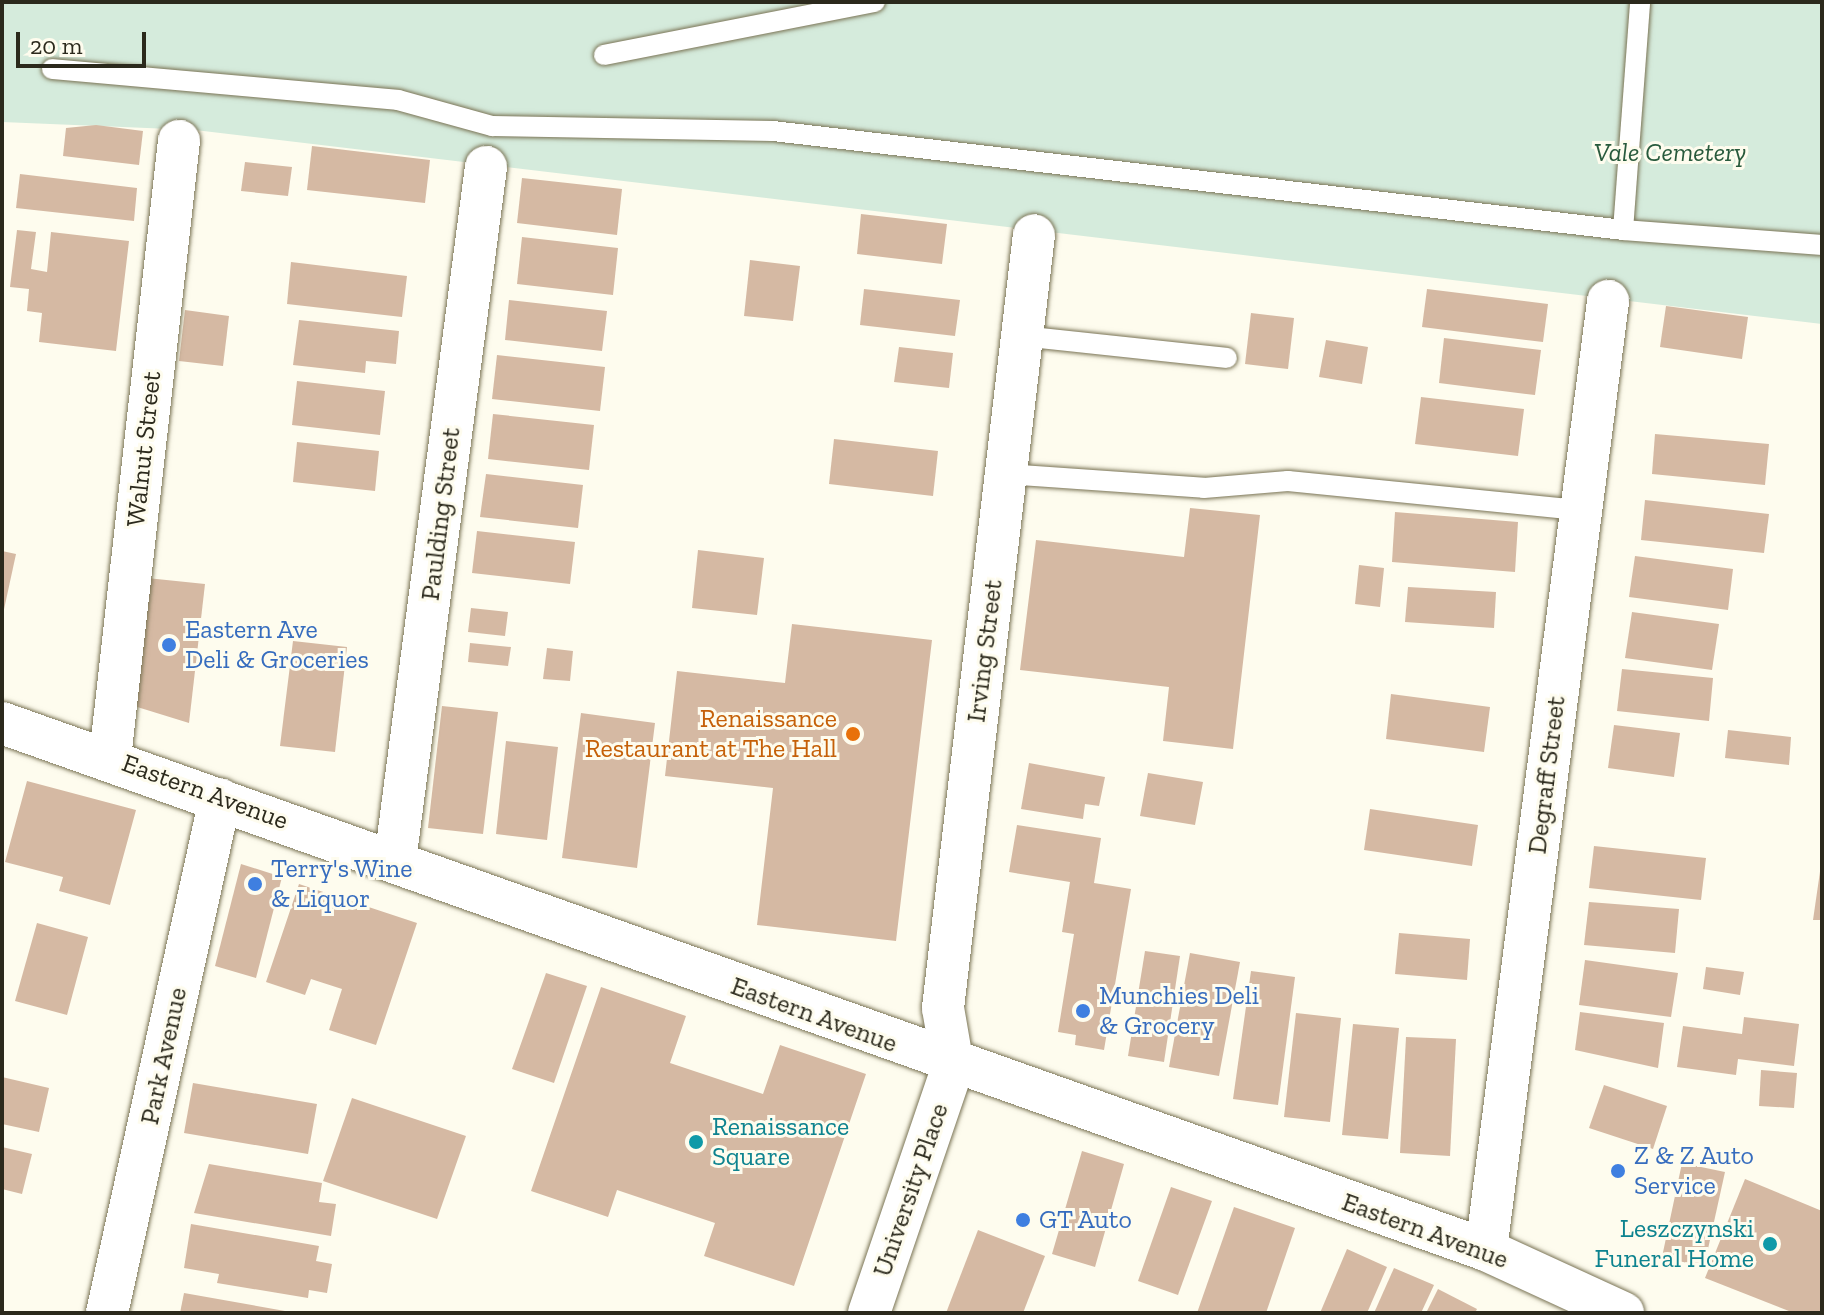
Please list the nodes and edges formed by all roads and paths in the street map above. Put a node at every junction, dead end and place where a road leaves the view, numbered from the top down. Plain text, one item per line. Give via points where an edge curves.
1 (875, 2) edge
2 (1640, 2) edge
3 (604, 55) dead end
4 (52, 69) dead end
5 (179, 141) dead end
6 (486, 167) dead end
7 (1623, 230) junction
8 (1034, 235) dead end
9 (1822, 245) edge
10 (1608, 301) dead end
11 (1022, 336) junction
12 (1227, 358) dead end
13 (1006, 474) junction
14 (1581, 510) junction
15 (2, 723) edge
16 (110, 758) junction
17 (220, 799) junction
18 (395, 861) junction
19 (953, 1066) junction
20 (1486, 1250) junction
21 (107, 1313) edge
22 (869, 1313) edge
23 (1623, 1313) edge

1 - 3 lane
2 - 7 lane
4 - 7 lane via 398,100 492,126 773,131 981,151
5 - 16 street, Walnut Street
6 - 18 street, Paulding Street
7 - 9 lane
8 - 11 street, Irving Street
10 - 14 street, Degraff Street
11 - 12 lane
11 - 13 street, Irving Street
13 - 14 lane via 1204,488 1288,481
13 - 19 street, Irving Street via 943,1008
14 - 20 street, Degraff Street
15 - 16 street, Eastern Avenue
16 - 17 street, Eastern Avenue
17 - 18 street, Eastern Avenue
17 - 21 street, Park Avenue
18 - 19 street, Eastern Avenue
19 - 20 street, Eastern Avenue
19 - 22 street, University Place
20 - 23 street, Eastern Avenue

